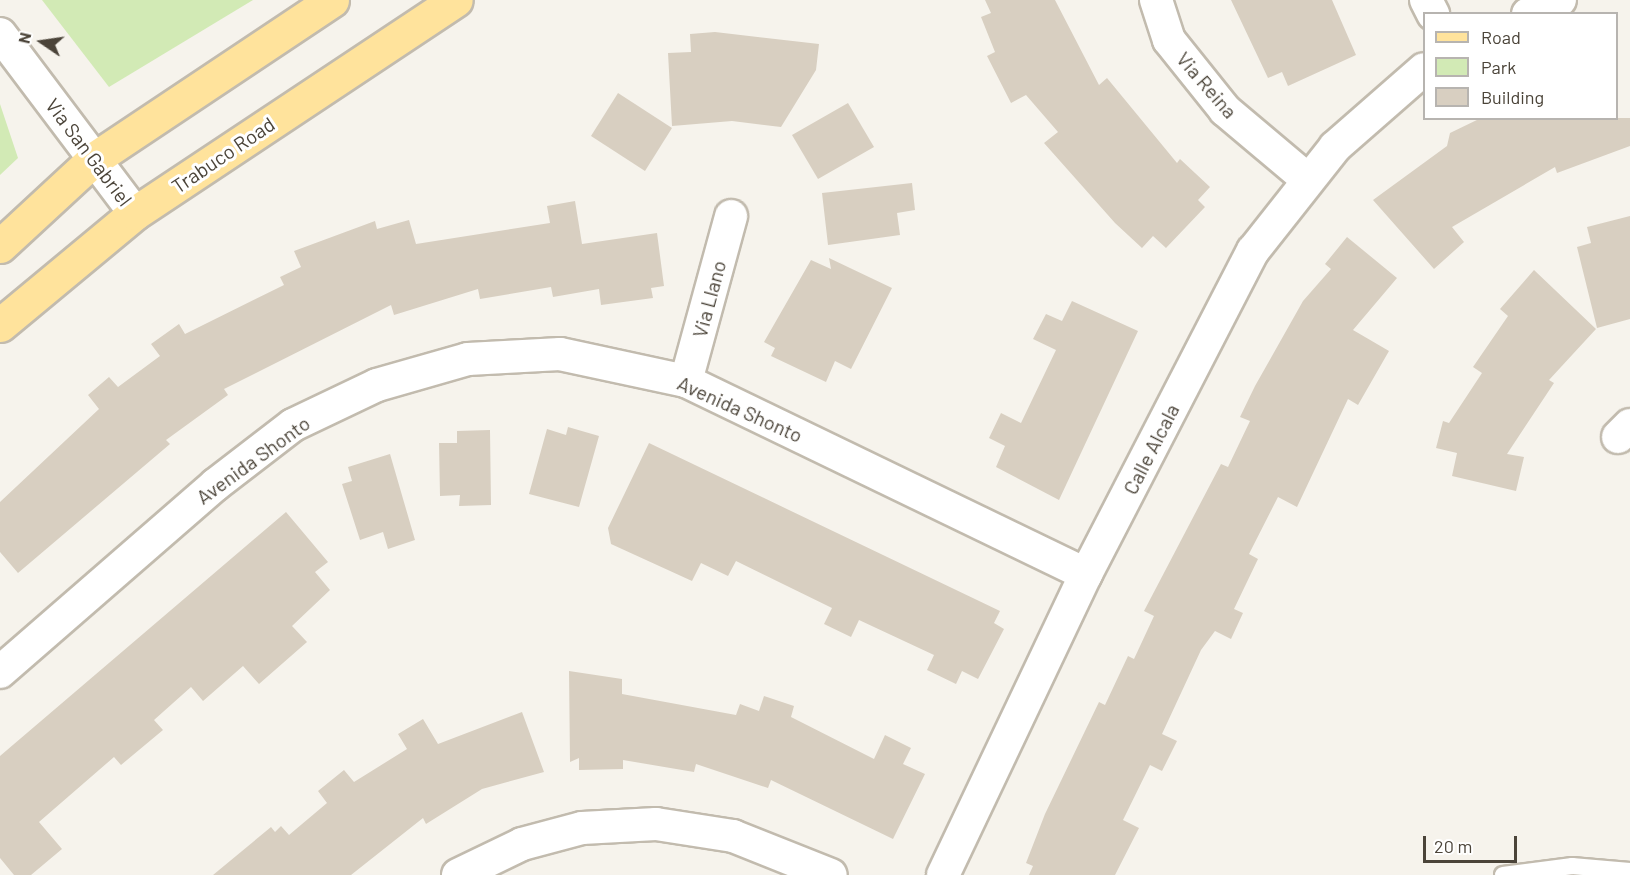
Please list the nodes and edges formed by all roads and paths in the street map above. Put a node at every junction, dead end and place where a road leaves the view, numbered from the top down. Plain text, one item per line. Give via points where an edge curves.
1 (332, 0) edge
2 (456, 0) edge
3 (1156, 0) edge
4 (1560, 0) edge
5 (1533, 12) edge
6 (0, 34) edge
7 (1423, 71) edge
8 (94, 159) junction
9 (1307, 179) junction
10 (135, 213) junction
11 (731, 216) dead end
12 (0, 246) edge
13 (0, 325) edge
14 (686, 381) junction
15 (1086, 574) junction
16 (0, 672) edge
17 (1630, 871) edge
18 (458, 875) edge
19 (831, 875) edge
20 (943, 875) edge
21 (1503, 875) edge

1 - 8 main road
2 - 10 main road, Trabuco Road
3 - 9 street, Via Reina via 1169,40 1225,110
4 - 5 street
6 - 8 street, Via San Gabriel
7 - 9 street, Calle Alcala via 1352,130
8 - 10 street, Via San Gabriel
8 - 12 main road
9 - 15 street, Calle Alcala via 1253,250
10 - 13 main road, Trabuco Road
11 - 14 street, Via Llano
14 - 15 street, Avenida Shonto
14 - 16 street, Avenida Shonto via 560,354 468,359 377,385 293,425 214,485
15 - 20 street, Calle Alcala
17 - 21 lane via 1572,866
18 - 19 street via 522,844 582,828 656,824 733,836

